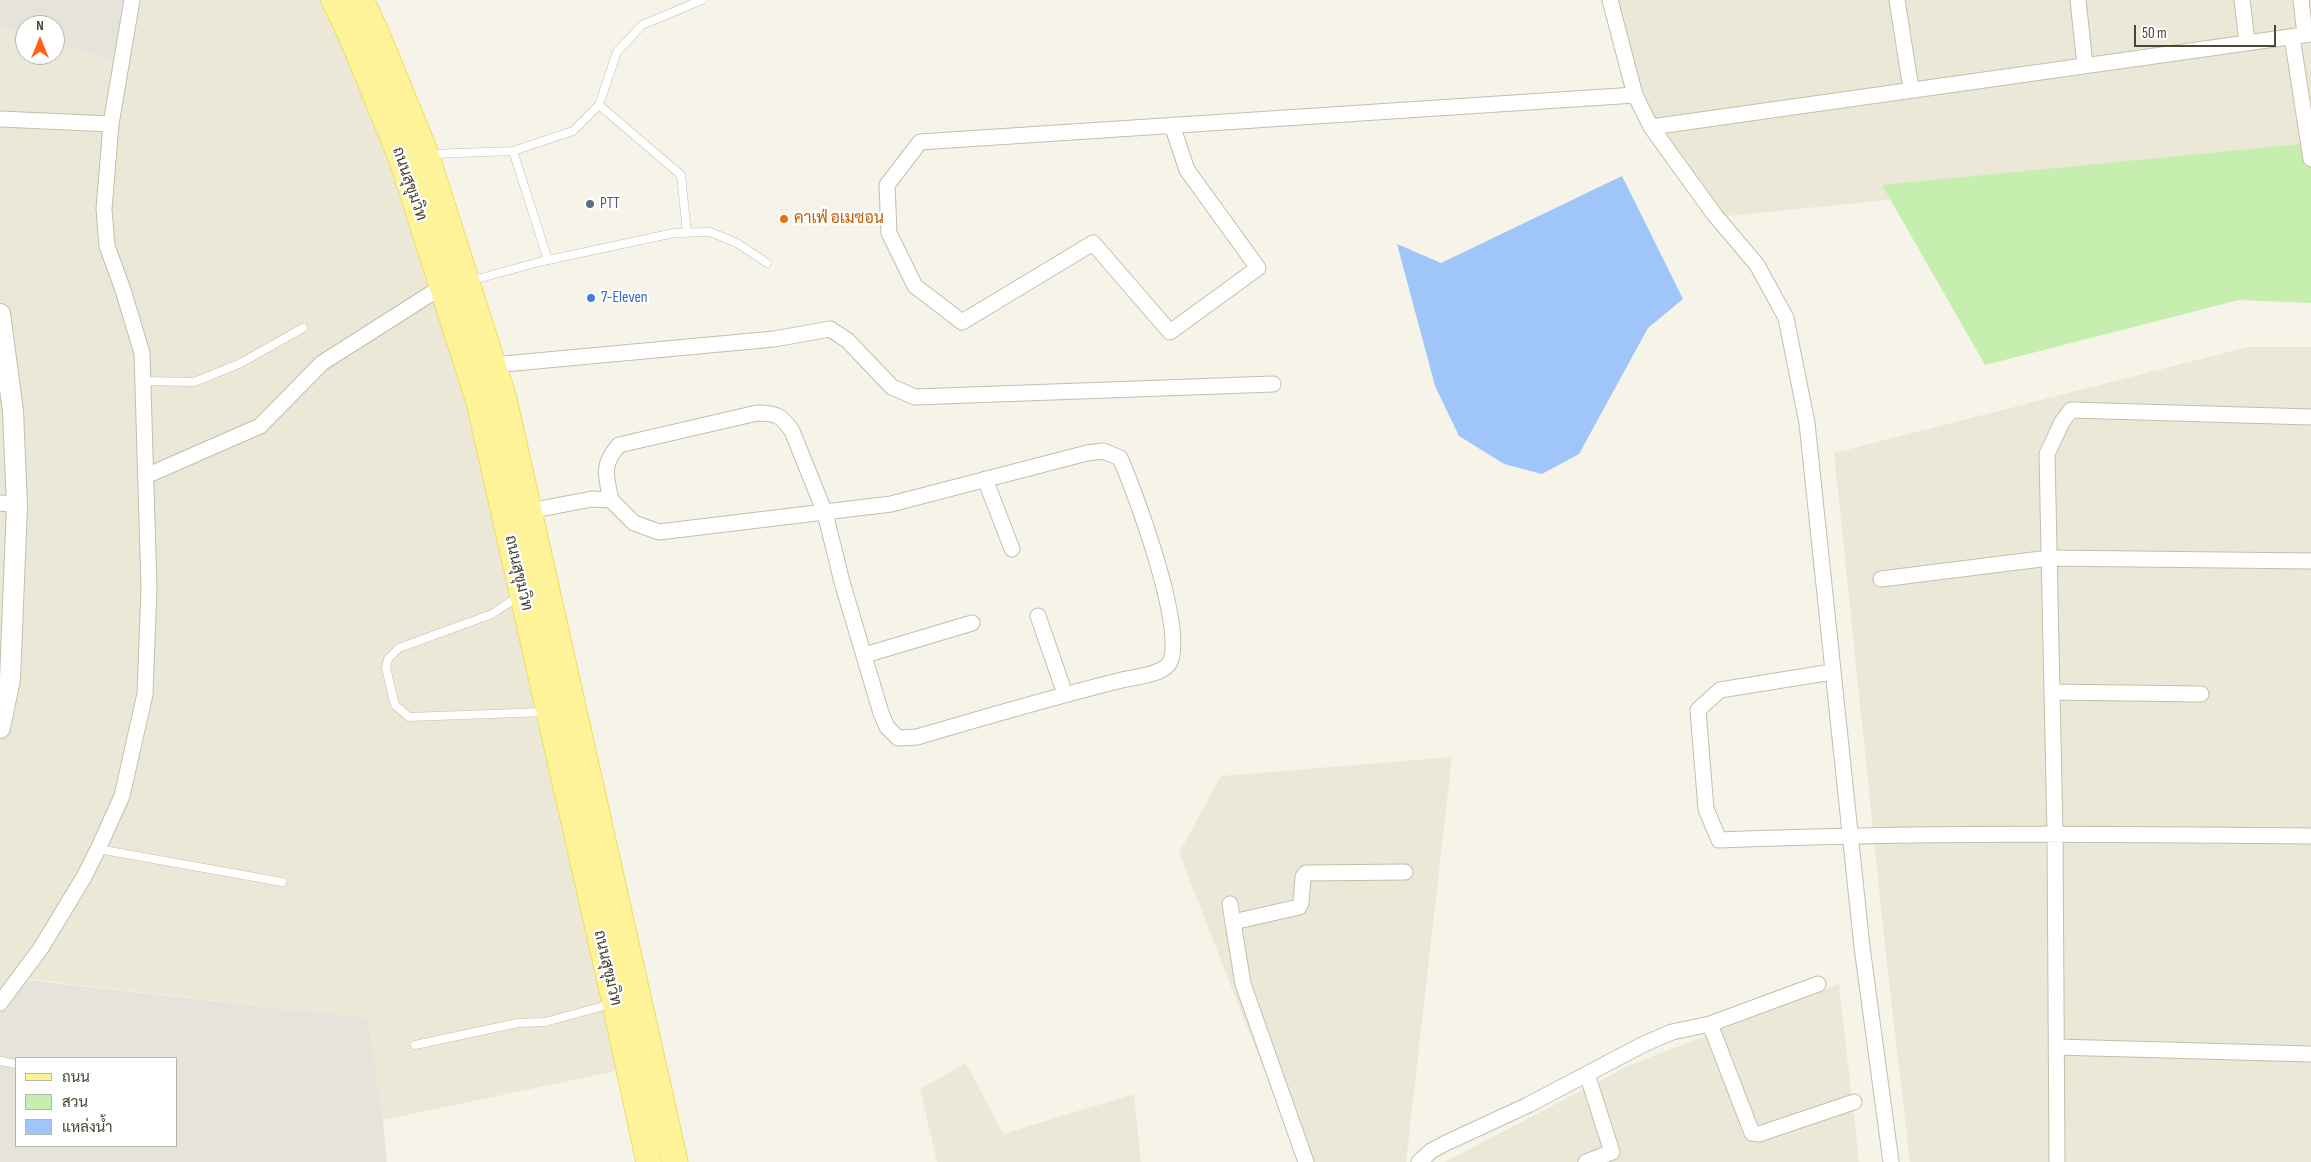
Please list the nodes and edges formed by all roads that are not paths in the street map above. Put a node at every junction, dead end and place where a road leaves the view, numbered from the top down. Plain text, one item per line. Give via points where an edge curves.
1 (132, 0) edge
2 (334, 0) edge
3 (361, 0) edge
4 (702, 0) edge
5 (1610, 0) edge
6 (1897, 0) edge
7 (2078, 0) edge
8 (2242, 0) edge
9 (2302, 0) edge
10 (2302, 35) edge
11 (2247, 42) junction
12 (2085, 65) junction
13 (1911, 89) junction
14 (1635, 95) junction
15 (600, 105) junction
16 (0, 119) edge
17 (111, 124) junction
18 (1172, 126) junction
19 (1651, 127) junction
20 (513, 150) junction
21 (426, 154) junction
22 (2311, 159) edge
23 (687, 233) junction
24 (548, 260) junction
25 (767, 263) dead end
26 (468, 282) junction
27 (443, 286) junction
28 (0, 314) edge
29 (303, 328) dead end
30 (493, 365) junction
31 (143, 381) junction
32 (1272, 384) dead end
33 (2311, 417) edge
34 (146, 476) junction
35 (986, 479) junction
36 (611, 500) junction
37 (8, 504) edge
38 (529, 510) junction
39 (825, 513) junction
40 (1012, 549) dead end
41 (2050, 558) junction
42 (2311, 562) edge
43 (1881, 579) dead end
44 (522, 594) junction
45 (1038, 616) dead end
46 (972, 623) dead end
47 (865, 655) junction
48 (1832, 672) junction
49 (2052, 692) junction
50 (1065, 694) junction
51 (2201, 694) dead end
52 (549, 712) junction
53 (0, 728) edge
54 (2055, 834) junction
55 (1850, 835) junction
56 (2311, 836) edge
57 (98, 849) junction
58 (1405, 872) dead end
59 (282, 882) dead end
60 (1230, 904) dead end
61 (1233, 922) junction
62 (1818, 984) dead end
63 (0, 1003) edge
64 (615, 1003) junction
65 (1710, 1024) junction
66 (415, 1045) dead end
67 (2056, 1047) junction
68 (2311, 1054) edge
69 (0, 1061) edge
70 (15, 1064) edge
71 (1587, 1074) junction
72 (1854, 1102) dead end
73 (649, 1162) edge
74 (675, 1162) edge
75 (1306, 1162) edge
76 (1420, 1162) edge
77 (1586, 1162) edge
78 (1891, 1162) edge
79 (2056, 1162) edge

1 - 17 street
2 - 27 main road, ถนนสุขุมวิท via 402,160
3 - 21 main road, ถนนสุขุมวิท
4 - 15 lane via 642,25 617,52
5 - 14 street
6 - 13 street
7 - 12 street
8 - 11 street
9 - 10 street
10 - 11 street
10 - 22 street
11 - 12 street
12 - 13 street
13 - 19 street
14 - 18 street
14 - 19 street
15 - 20 lane via 573,131
15 - 23 lane via 681,175
16 - 17 street
17 - 31 street via 104,209 106,246 142,353
18 - 18 street via 1187,170 1258,268 1170,332 1093,243 962,322 915,286 889,233 887,185 920,142
19 - 48 street via 1714,214 1757,265 1786,318 1807,422
20 - 21 lane
20 - 24 lane
21 - 26 main road, ถนนสุขุมวิท
23 - 24 lane
23 - 25 lane via 710,232 737,243
24 - 26 lane
26 - 30 main road, ถนนสุขุมวิท
27 - 34 street via 322,363 260,426
27 - 44 main road, ถนนสุขุมวิท via 479,402
28 - 37 street via 13,411
29 - 31 lane via 239,364 194,382
30 - 32 street via 774,339 830,329 848,340 892,387 915,396
30 - 38 main road, ถนนสุขุมวิท
31 - 34 street
33 - 41 street via 2072,410 2062,422 2047,454
34 - 57 street via 149,588 145,694 122,796
35 - 39 street via 891,504
35 - 40 street
35 - 50 street via 1103,451 1120,458 1132,486 1159,564 1171,626 1173,656 1168,666 1153,673
36 - 38 street via 592,499
36 - 39 street via 634,523 659,532
36 - 39 street via 605,475 606,464 619,445 757,413 773,413 785,420 792,431
37 - 53 street via 10,679
38 - 74 main road, ถนนสุขุมวิท
39 - 47 street
41 - 42 street
41 - 43 street
41 - 49 street
44 - 52 main road, ถนนสุขุมวิท
44 - 52 lane via 492,614 398,648 388,659 386,668 394,705 409,717
45 - 50 street
46 - 47 street
47 - 50 street via 886,728 898,738 917,737
48 - 55 street
48 - 55 street via 1720,690 1698,710 1706,810 1719,840
49 - 51 street
49 - 54 street
52 - 64 main road, ถนนสุขุมวิท
54 - 55 street
54 - 56 street
54 - 67 street
55 - 78 street
57 - 59 lane
57 - 63 street via 41,948
58 - 61 street via 1306,873 1299,907
60 - 61 street
61 - 75 street via 1243,984
62 - 65 street
64 - 66 lane via 545,1022 518,1023
64 - 73 main road, ถนนสุขุมวิท
65 - 71 street via 1672,1032
65 - 72 street via 1752,1133 1759,1134
67 - 68 street
67 - 79 street
69 - 70 lane
71 - 76 street via 1446,1143
71 - 77 street via 1612,1152

